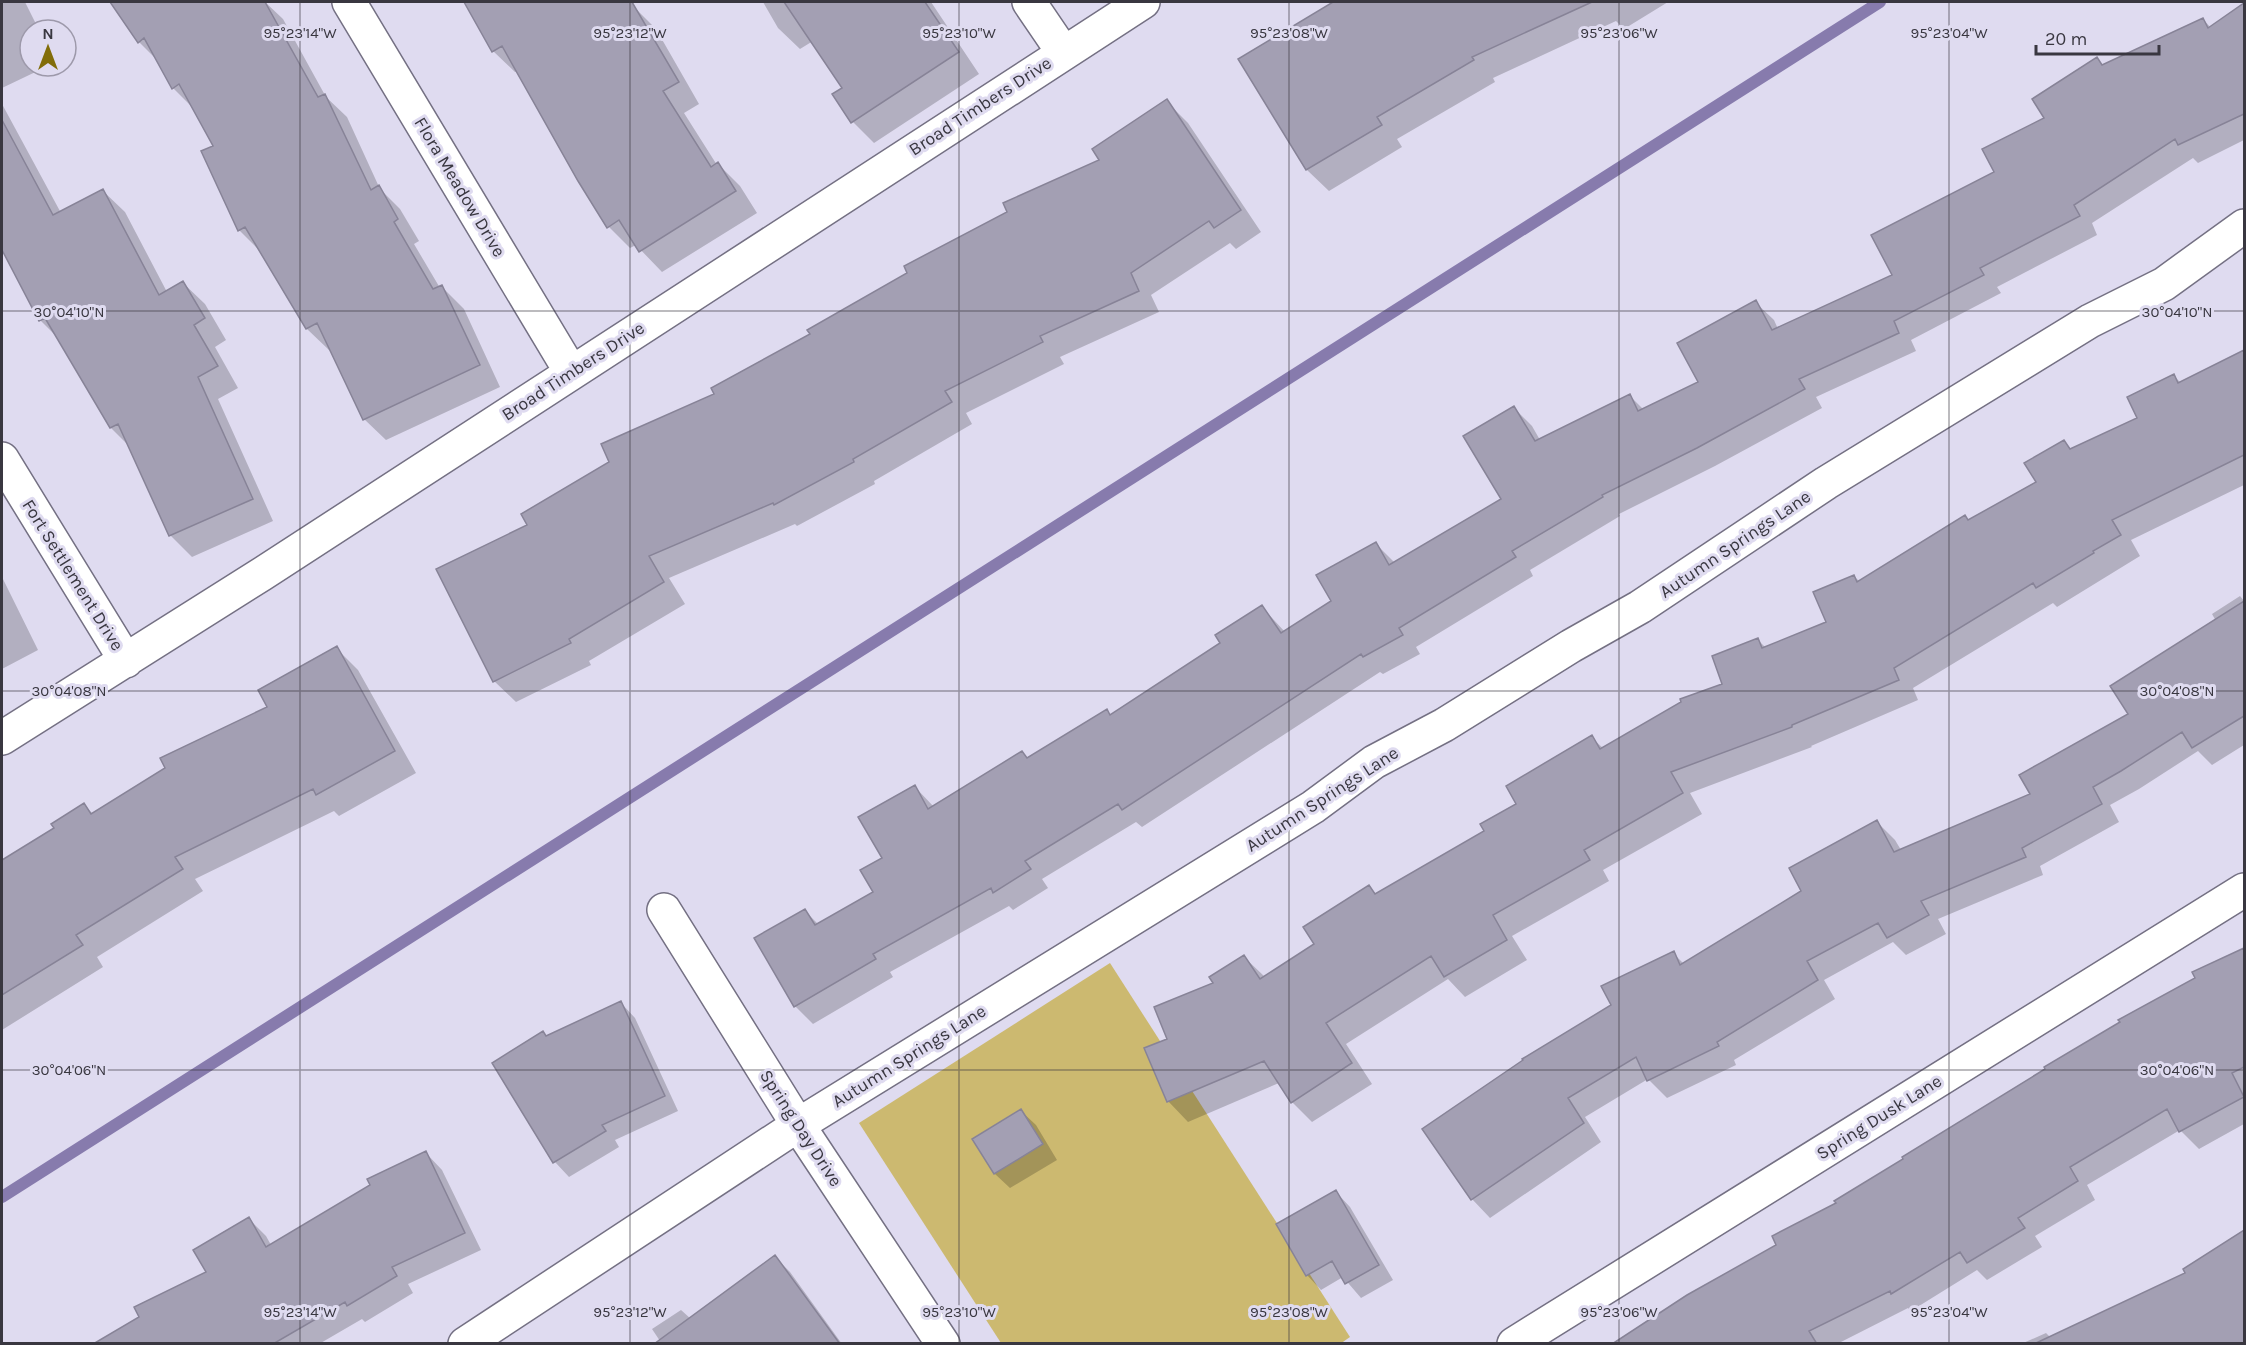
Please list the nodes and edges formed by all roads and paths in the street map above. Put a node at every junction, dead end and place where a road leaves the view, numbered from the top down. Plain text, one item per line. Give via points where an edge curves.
1 (349, 2) edge
2 (1029, 2) edge
3 (1143, 2) edge
4 (1063, 52) junction
5 (2244, 226) edge
6 (571, 372) junction
7 (2, 459) edge
8 (126, 661) junction
9 (2, 738) edge
10 (2244, 890) edge
11 (664, 910) dead end
12 (798, 1125) junction
13 (465, 1344) edge
14 (943, 1344) edge
15 (1514, 1344) edge

1 - 6 street, Flora Meadow Drive
2 - 4 street
3 - 4 street, Broad Timbers Drive
4 - 6 street, Broad Timbers Drive
5 - 12 street, Autumn Springs Lane via 2164,284 2090,321 1826,483 1640,607 1571,645 1444,725 1374,762 1313,807
6 - 8 street, Broad Timbers Drive
7 - 8 street, Fort Settlement Drive
8 - 9 street, Broad Timbers Drive
10 - 15 street, Spring Dusk Lane
11 - 12 street, Spring Day Drive
12 - 13 street, Autumn Springs Lane
12 - 14 street, Spring Day Drive

